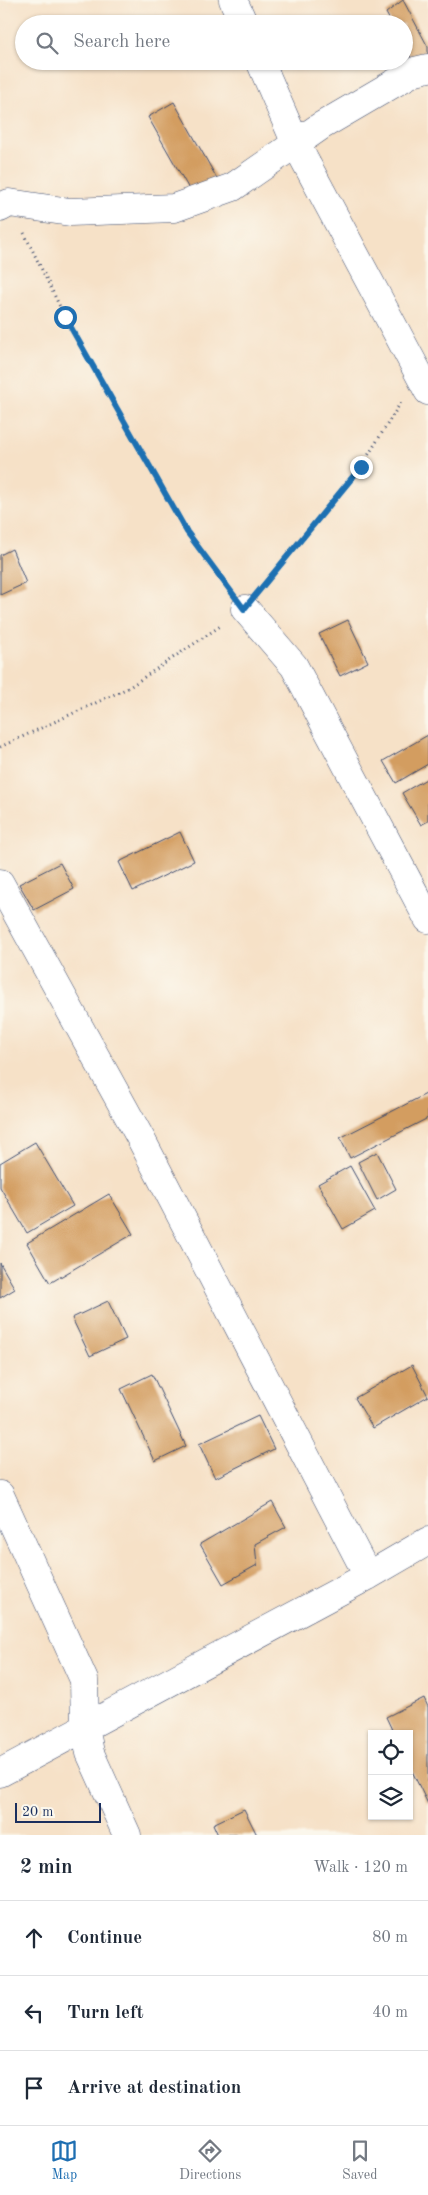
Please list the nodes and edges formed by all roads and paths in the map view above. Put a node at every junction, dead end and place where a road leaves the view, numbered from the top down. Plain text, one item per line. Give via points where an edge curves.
1 (233, 0) edge
2 (240, 15) edge
3 (428, 68) edge
4 (264, 70) edge
5 (296, 144) junction
6 (3, 199) edge
7 (424, 384) edge
8 (244, 609) junction
9 (0, 747) edge
10 (0, 883) edge
11 (428, 919) edge
12 (0, 1495) edge
13 (428, 1542) edge
14 (368, 1576) junction
15 (85, 1726) junction
16 (0, 1773) edge
17 (127, 1835) edge

1 - 2 street
3 - 5 street via 415,71
4 - 5 street
5 - 6 street via 233,187 174,208 70,212
5 - 7 street
6 - 8 path via 65,317 187,532
7 - 8 path via 409,390 361,467
8 - 9 path via 128,688
8 - 11 street via 294,666
10 - 14 street via 145,1148
12 - 15 street via 84,1680
13 - 14 street
14 - 15 street
15 - 16 street
15 - 17 street via 90,1753

